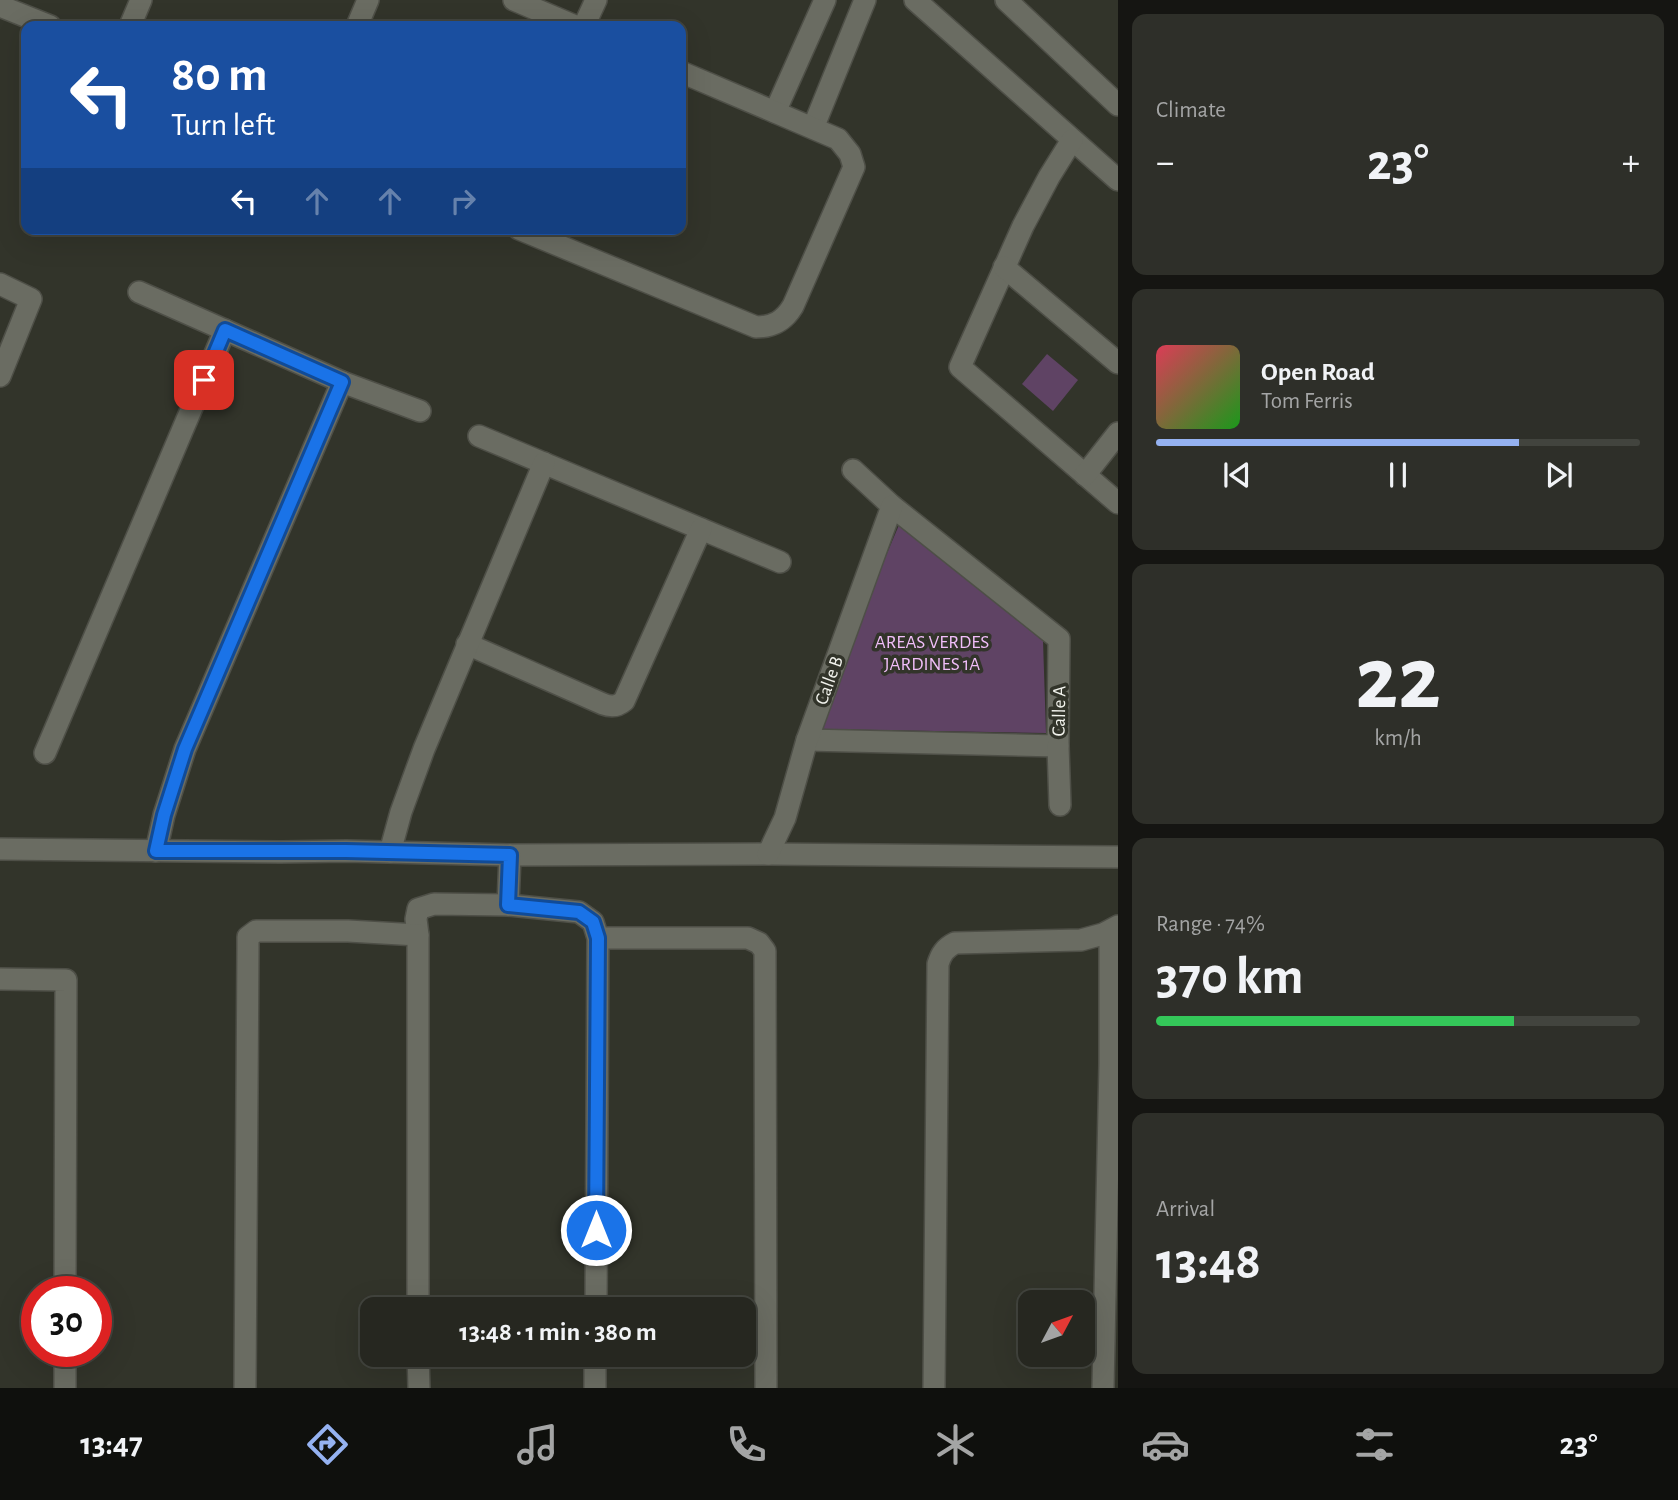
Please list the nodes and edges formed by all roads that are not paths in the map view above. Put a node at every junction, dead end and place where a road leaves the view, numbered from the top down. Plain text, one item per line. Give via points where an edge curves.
1 (141, 0) edge
2 (368, 0) edge
3 (514, 0) edge
4 (596, 0) edge
5 (825, 0) edge
6 (865, 0) edge
7 (915, 0) edge
8 (1006, 0) edge
9 (0, 6) edge
10 (38, 21) edge
11 (132, 21) edge
12 (359, 21) edge
13 (563, 21) edge
14 (586, 21) edge
15 (686, 74) edge
16 (1118, 105) edge
17 (775, 112) junction
18 (813, 128) junction
19 (1072, 140) junction
20 (1118, 180) edge
21 (534, 235) edge
22 (1004, 267) junction
23 (0, 284) edge
24 (139, 292) dead end
25 (225, 330) junction
26 (1118, 363) edge
27 (0, 376) edge
28 (342, 382) junction
29 (420, 411) dead end
30 (1118, 433) edge
31 (478, 436) dead end
32 (544, 463) junction
33 (853, 470) dead end
34 (1084, 475) junction
35 (1118, 503) edge
36 (892, 506) junction
37 (701, 529) junction
38 (780, 562) dead end
39 (467, 644) junction
40 (807, 740) junction
41 (1058, 746) junction
42 (45, 753) dead end
43 (1060, 805) dead end
44 (0, 849) edge
45 (156, 851) junction
46 (390, 852) junction
47 (768, 854) junction
48 (510, 855) junction
49 (1118, 856) edge
50 (508, 905) junction
51 (1114, 928) edge
52 (418, 935) junction
53 (598, 938) junction
54 (0, 979) edge
55 (65, 1276) edge
56 (418, 1297) edge
57 (596, 1297) edge
58 (65, 1367) edge
59 (418, 1367) edge
60 (595, 1367) edge
61 (65, 1388) edge
62 (245, 1388) edge
63 (419, 1388) edge
64 (595, 1388) edge
65 (766, 1388) edge
66 (934, 1388) edge
67 (1103, 1388) edge

1 - 11 street
2 - 12 street
3 - 13 street
4 - 14 street
5 - 17 street
6 - 18 street
7 - 19 street
8 - 16 street
9 - 10 street
15 - 17 street
17 - 18 street
18 - 21 street via 838,139 854,167 793,306 775,324 756,327
19 - 20 street
19 - 22 street
22 - 26 street
22 - 34 street via 960,367
23 - 27 street via 31,299
24 - 25 street
25 - 28 street
25 - 42 street
28 - 29 street
28 - 45 street via 185,749
30 - 34 street
31 - 32 street
32 - 37 street
32 - 39 street
33 - 36 street
34 - 35 street
36 - 40 street, Calle B
36 - 41 street, Calle A via 1059,639
37 - 38 street
37 - 39 street via 620,704 603,704
39 - 46 street via 424,749
40 - 41 street, Calle A
40 - 47 street, Calle B via 785,818
41 - 43 street
44 - 45 street
45 - 46 street
46 - 48 street
47 - 48 street
47 - 49 street
48 - 50 street
50 - 52 street via 434,904 418,909
50 - 53 street via 579,912 593,922
51 - 66 street via 1081,940 955,943 940,957
51 - 67 street
52 - 56 street
52 - 62 street via 256,931 248,937
53 - 57 street
53 - 65 street via 748,937 765,951
54 - 55 street via 66,980
58 - 61 street
59 - 63 street
60 - 64 street

